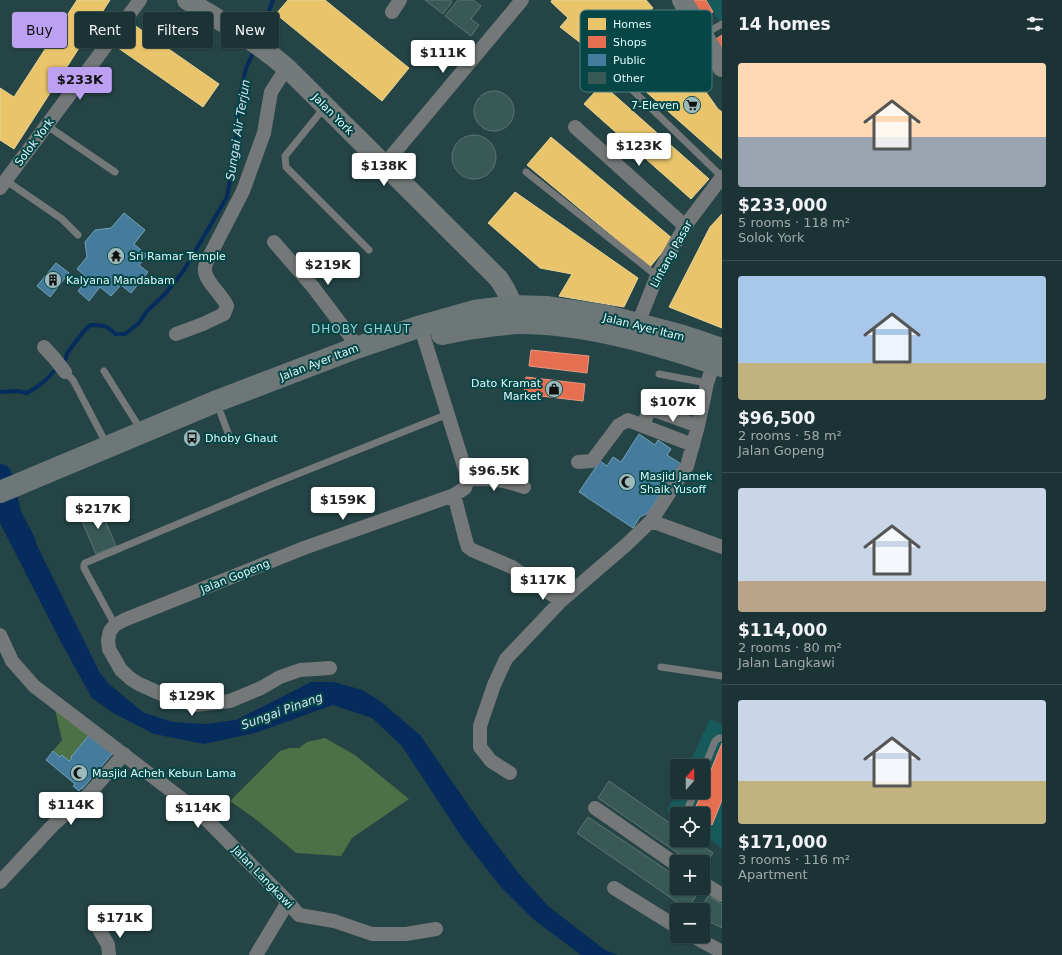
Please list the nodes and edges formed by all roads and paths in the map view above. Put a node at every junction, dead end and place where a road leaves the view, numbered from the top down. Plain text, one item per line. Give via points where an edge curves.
1 (140, 0) edge
2 (187, 0) edge
3 (400, 0) edge
4 (522, 0) edge
5 (682, 0) edge
6 (688, 10) edge
7 (392, 12) dead end
8 (722, 24) edge
9 (712, 30) edge
10 (712, 50) edge
11 (281, 63) junction
12 (722, 67) edge
13 (634, 92) edge
14 (325, 106) junction
15 (46, 125) junction
16 (575, 127) dead end
17 (384, 165) junction
18 (115, 172) dead end
19 (526, 172) dead end
20 (722, 177) edge
21 (3, 179) edge
22 (685, 226) junction
23 (78, 235) dead end
24 (274, 242) dead end
25 (369, 250) dead end
26 (657, 276) junction
27 (514, 314) junction
28 (635, 331) junction
29 (176, 334) dead end
30 (424, 338) junction
31 (44, 347) dead end
32 (356, 348) junction
33 (716, 365) edge
34 (104, 371) dead end
35 (65, 372) joint
36 (659, 374) dead end
37 (221, 414) junction
38 (448, 414) junction
39 (642, 426) junction
40 (698, 426) junction
41 (142, 432) junction
42 (232, 441) dead end
43 (693, 445) junction
44 (108, 447) junction
45 (578, 462) dead end
46 (468, 479) junction
47 (524, 487) dead end
48 (24, 488) junction
49 (0, 492) edge
50 (454, 496) junction
51 (0, 506) edge
52 (651, 521) junction
53 (722, 547) edge
54 (561, 601) junction
55 (115, 625) junction
56 (0, 635) edge
57 (661, 667) dead end
58 (330, 668) dead end
59 (722, 676) edge
60 (722, 738) edge
61 (124, 754) junction
62 (708, 759) edge
63 (510, 773) dead end
64 (594, 808) dead end
65 (670, 860) edge
66 (0, 882) edge
67 (710, 887) edge
68 (614, 888) dead end
69 (722, 895) edge
70 (288, 902) junction
71 (670, 922) edge
72 (436, 929) dead end
73 (100, 931) dead end
74 (706, 943) edge
75 (722, 952) edge
76 (109, 955) edge
77 (256, 955) edge

1 - 15 street, Solok York
2 - 11 street, Jalan York via 252,40
3 - 7 street
4 - 17 street
5 - 6 street
8 - 9 lane
10 - 12 street
11 - 14 street, Jalan York
11 - 29 street via 280,78 271,92 264,133 243,191 204,269 208,280 224,299 227,306 224,314
13 - 20 lane
14 - 17 street, Jalan York
14 - 25 lane via 285,156 286,167
15 - 18 lane
15 - 21 street, Solok York
16 - 22 street
17 - 27 street, Jalan York via 498,278 506,289
19 - 26 lane
20 - 22 street, Lintang Pasar
21 - 23 lane via 62,219
22 - 26 street, Lintang Pasar
24 - 32 street via 318,294
26 - 28 street, Lintang Pasar
27 - 28 main road, Jalan Ayer Itam via 541,324
27 - 30 main road, Jalan Ayer Itam via 471,328
27 - 32 main road, Jalan Ayer Itam via 474,311
28 - 33 main road, Jalan Ayer Itam
30 - 37 main road, Jalan Ayer Itam
30 - 38 street
31 - 35 street
32 - 41 main road, Jalan Ayer Itam
33 - 36 lane
33 - 40 street
34 - 41 lane
35 - 44 lane via 73,380
37 - 42 lane
37 - 48 main road, Jalan Ayer Itam
38 - 46 street
38 - 55 lane via 85,563 84,568
39 - 40 street via 648,412 654,410
39 - 43 street
39 - 45 street via 628,420 619,425 592,461
40 - 43 street
41 - 44 main road, Jalan Ayer Itam
43 - 52 street via 687,466
44 - 48 main road, Jalan Ayer Itam
46 - 47 street via 494,479
46 - 50 street, Jalan Gopeng via 465,488
48 - 49 main road, Jalan Ayer Itam
48 - 51 main road, Jalan Ayer Itam
50 - 54 street via 466,541 472,550 512,567
50 - 55 street, Jalan Gopeng via 304,548
52 - 53 street
52 - 54 street
54 - 63 street via 506,659 494,684 480,726 480,747 491,761
55 - 58 street via 110,631 109,649 121,670 139,684 195,705 230,701 300,670
56 - 61 street, Jalan Langkawi via 12,661 34,686
57 - 59 lane
60 - 62 lane via 715,741
61 - 66 street via 89,794 54,824
61 - 70 street, Jalan Langkawi via 199,812
64 - 65 street
67 - 69 street
68 - 71 street
70 - 72 street, Jalan Langkawi via 299,915 334,921 372,934 406,934
70 - 77 street
73 - 76 street via 108,945
74 - 75 street

